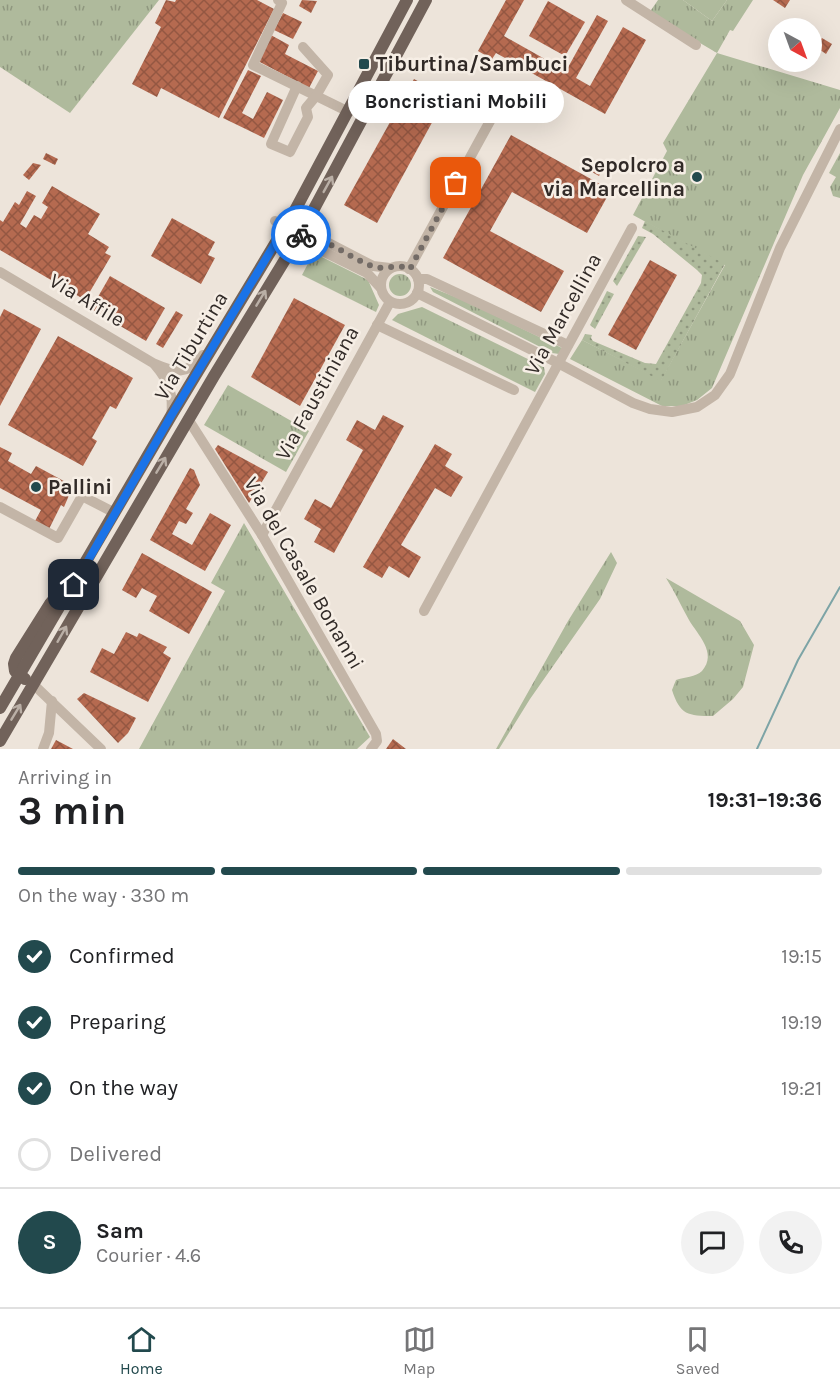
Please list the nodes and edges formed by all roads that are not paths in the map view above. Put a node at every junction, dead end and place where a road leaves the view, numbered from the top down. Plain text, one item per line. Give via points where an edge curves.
1 (278, 0) edge
2 (407, 0) edge
3 (426, 0) edge
4 (626, 0) edge
5 (696, 45) dead end
6 (303, 47) dead end
7 (297, 86) junction
8 (316, 96) junction
9 (501, 101) dead end
10 (349, 112) junction
11 (840, 129) edge
12 (280, 224) junction
13 (632, 228) dead end
14 (300, 235) junction
15 (390, 268) junction
16 (410, 269) junction
17 (0, 272) edge
18 (418, 279) junction
19 (380, 286) junction
20 (417, 293) junction
21 (390, 302) junction
22 (378, 325) junction
23 (221, 334) junction
24 (568, 345) junction
25 (153, 363) junction
26 (558, 363) junction
27 (514, 390) dead end
28 (171, 416) junction
29 (188, 419) junction
30 (0, 507) edge
31 (115, 513) junction
32 (262, 535) junction
33 (424, 610) dead end
34 (20, 675) junction
35 (33, 684) junction
36 (52, 701) junction
37 (0, 708) edge
38 (0, 741) edge
39 (43, 749) edge
40 (101, 749) edge
41 (371, 749) edge

1 - 7 street via 282,3 253,64
2 - 10 main road, Via Tiburtina
14 -> 3 main road, Via Tiburtina
4 - 5 street
6 - 8 street via 328,75
7 - 8 street
7 - 8 street via 271,144 290,152 308,117 306,108
8 - 10 street
9 - 16 street
10 - 12 main road, Via Tiburtina
11 - 26 street via 777,256 730,374 712,398 685,411 650,410
12 - 14 street
12 - 23 main road, Via Tiburtina
13 - 24 street, Via Marcellina
14 - 15 street via 315,236 373,266
14 - 19 street via 310,245 367,273
29 -> 14 main road, Via Tiburtina
15 - 16 street
15 - 19 street
16 - 18 street
17 - 25 street, Via Affile
18 - 20 street
18 - 24 street via 427,279
19 - 21 street
20 - 21 street via 405,304
20 - 26 street
21 - 22 street, Via Faustiniana
22 - 27 street
22 - 32 street, Via Faustiniana
23 - 25 street, Via Affile via 189,369 174,371
23 - 28 main road, Via Tiburtina
24 - 26 street, Via Marcellina
25 - 28 street, Via Affile via 169,384
26 - 33 street, Via Marcellina
28 - 31 main road, Via Tiburtina
29 - 32 street, Via del Casale Bonanni
35 -> 29 main road, Via Tiburtina
30 - 31 street via 58,538 82,496
31 - 34 main road, Via Tiburtina via 84,566 53,600 16,658 14,668
32 - 41 street, Via del Casale Bonanni via 376,734 377,741
34 - 35 main road
34 - 37 main road
35 - 36 street
38 -> 35 main road, Via Tiburtina
36 - 39 street
36 - 40 street

